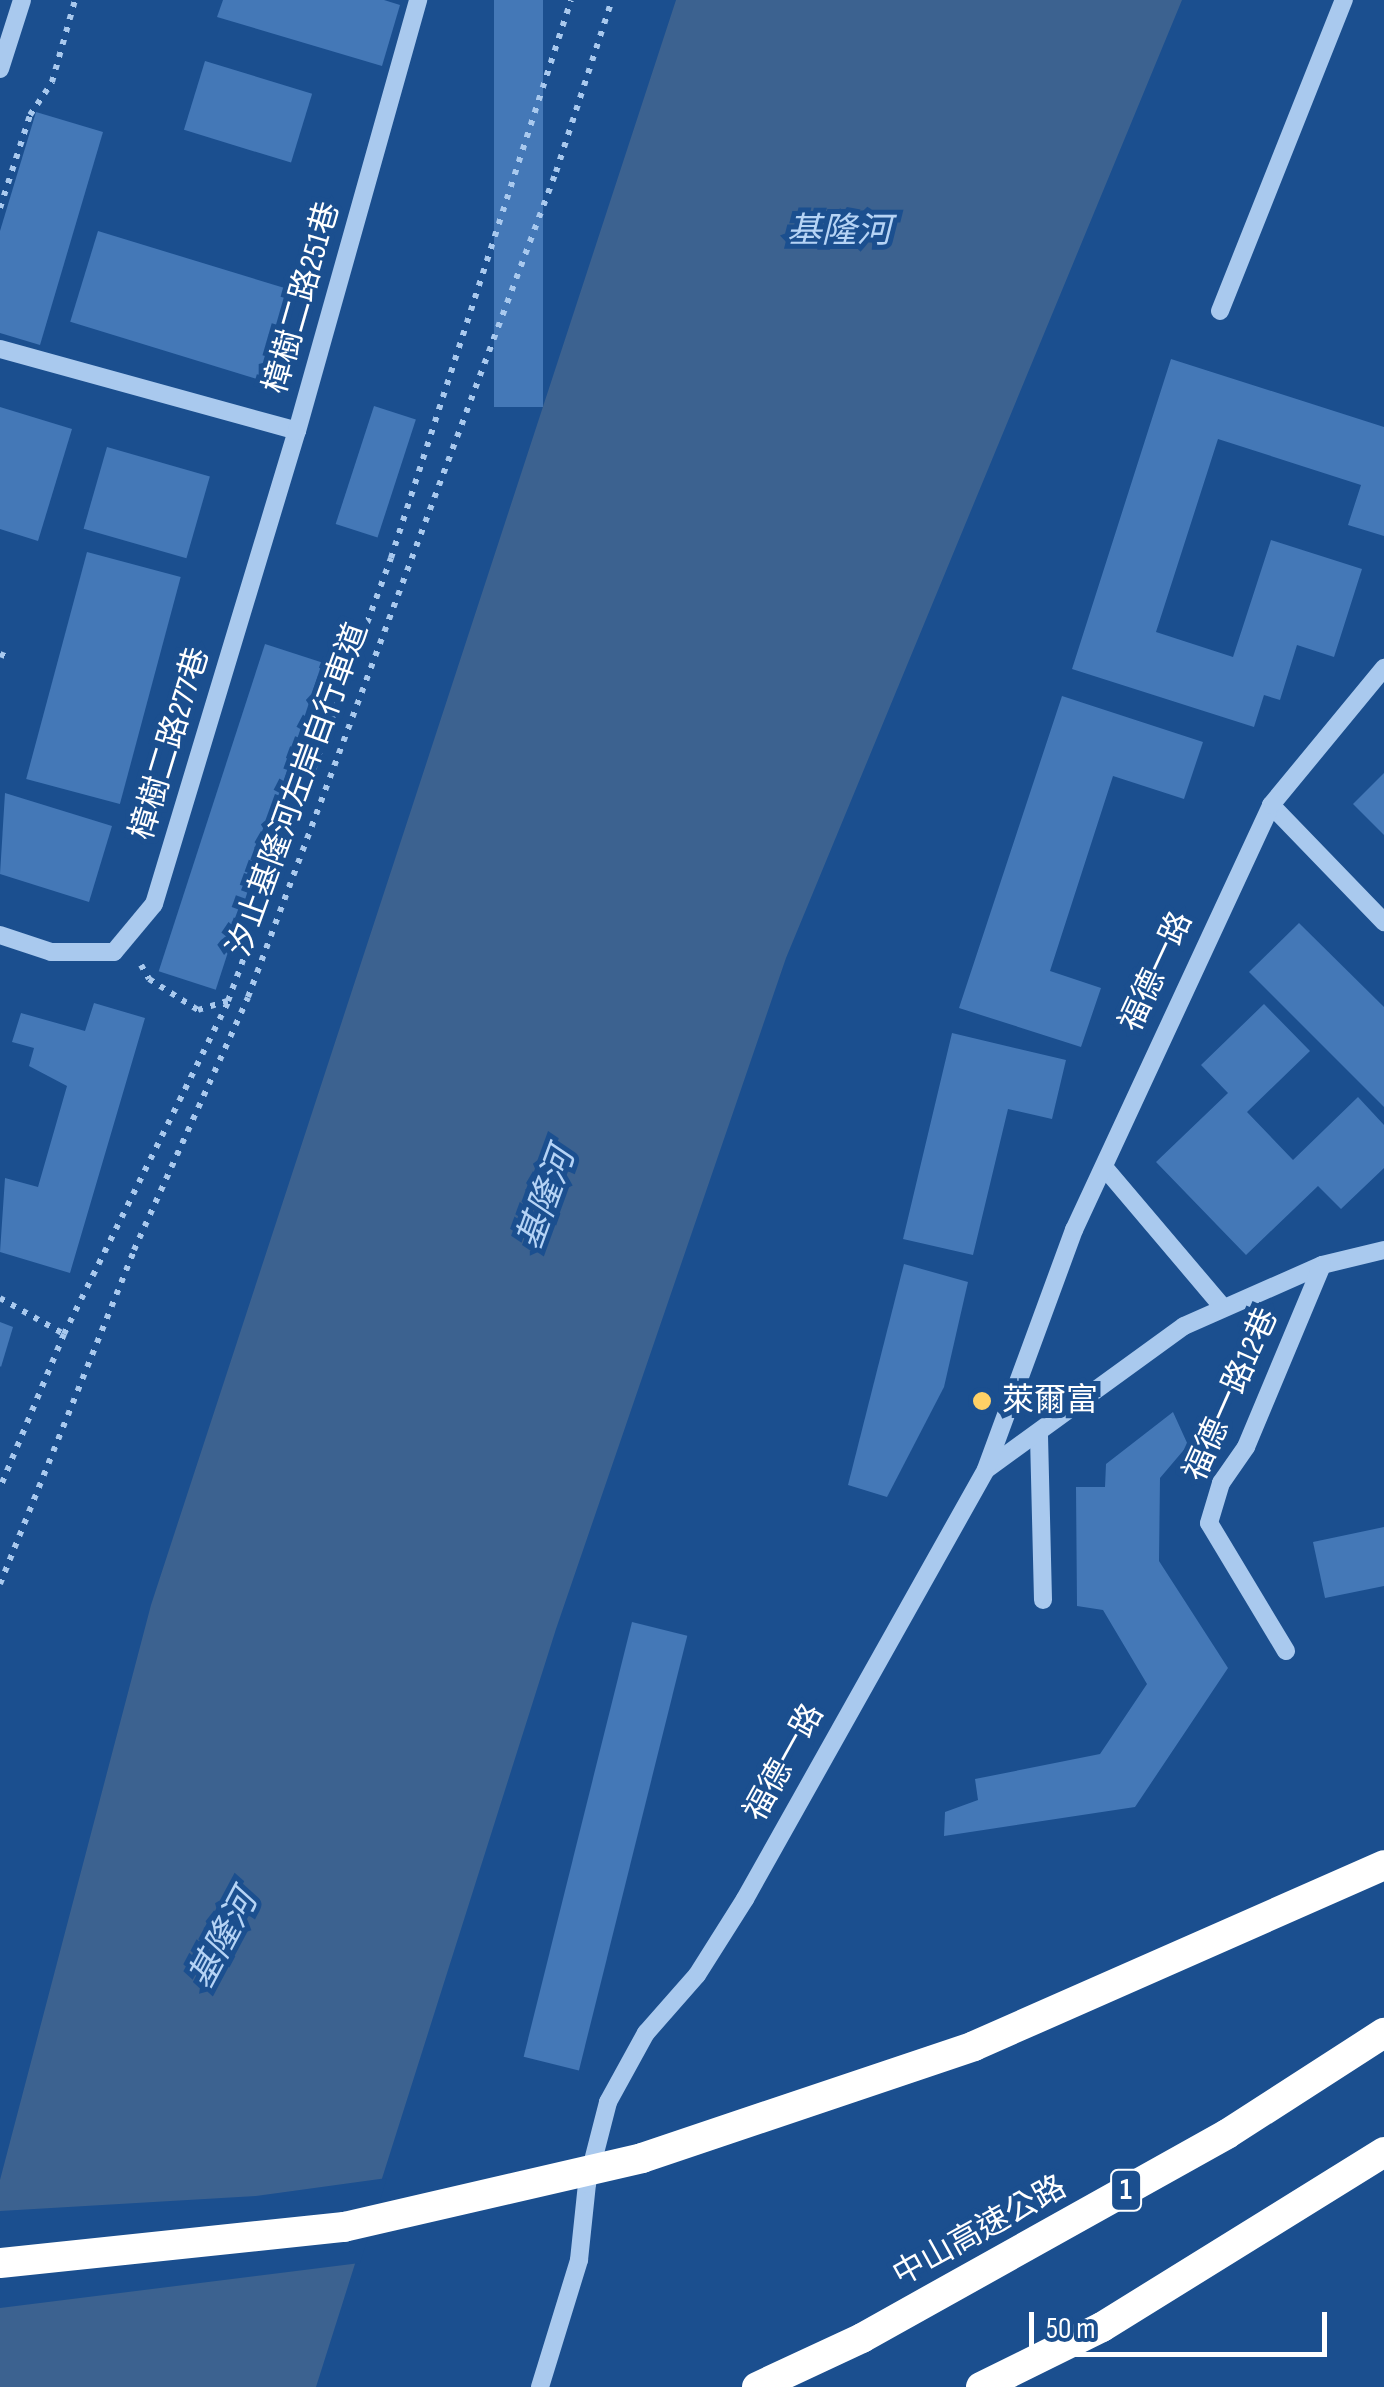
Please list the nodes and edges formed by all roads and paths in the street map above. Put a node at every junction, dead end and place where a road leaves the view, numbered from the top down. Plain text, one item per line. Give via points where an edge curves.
1 (22, 0) edge
2 (74, 0) edge
3 (418, 0) edge
4 (571, 0) edge
5 (612, 0) edge
6 (1344, 0) edge
7 (0, 70) edge
8 (0, 208) edge
9 (1220, 312) dead end
10 (0, 349) edge
11 (297, 431) junction
12 (1384, 668) edge
13 (1271, 805) junction
14 (1384, 922) edge
15 (0, 935) edge
16 (138, 960) dead end
17 (228, 1000) junction
18 (1104, 1167) junction
19 (1384, 1250) edge
20 (1322, 1264) junction
21 (0, 1298) edge
22 (1222, 1306) junction
23 (64, 1334) junction
24 (1038, 1436) junction
25 (986, 1469) junction
26 (0, 1488) edge
27 (0, 1584) edge
28 (1043, 1600) dead end
29 (1286, 1652) dead end
30 (1384, 1865) edge
31 (1384, 2033) edge
32 (1384, 2152) edge
33 (0, 2263) edge
34 (540, 2387) edge
35 (757, 2387) edge
36 (981, 2387) edge

1 - 7 street
2 - 8 path via 52,82 30,115
3 - 11 street, 樟樹二路251巷
4 - 17 path via 391,558
5 - 27 path, 汐止基隆河左岸自行車道 via 556,172 248,997 134,1250
6 - 9 street
10 - 11 street, 樟樹二路251巷
11 - 15 street, 樟樹二路277巷 via 154,904 114,952 51,952
12 - 13 street, 福德一路
13 - 14 street
13 - 18 street, 福德一路 via 1160,1033
16 - 17 path via 150,979 198,1010
17 - 23 path
18 - 22 street
18 - 25 street, 福德一路 via 1074,1230
19 - 20 street
20 - 22 street
20 - 29 street, 福德一路12巷 via 1246,1447 1221,1482 1209,1523
21 - 23 path
22 - 24 street
23 - 26 path
24 - 25 street
24 - 28 street
25 - 34 street, 福德一路 via 745,1899 697,1975 646,2033 608,2102 587,2184 579,2260
30 - 33 highway, bridge via 974,2046 642,2158 344,2227
31 - 35 highway, 中山高速公路 / 1 via 1227,2134 862,2338
32 - 36 highway via 1102,2327

